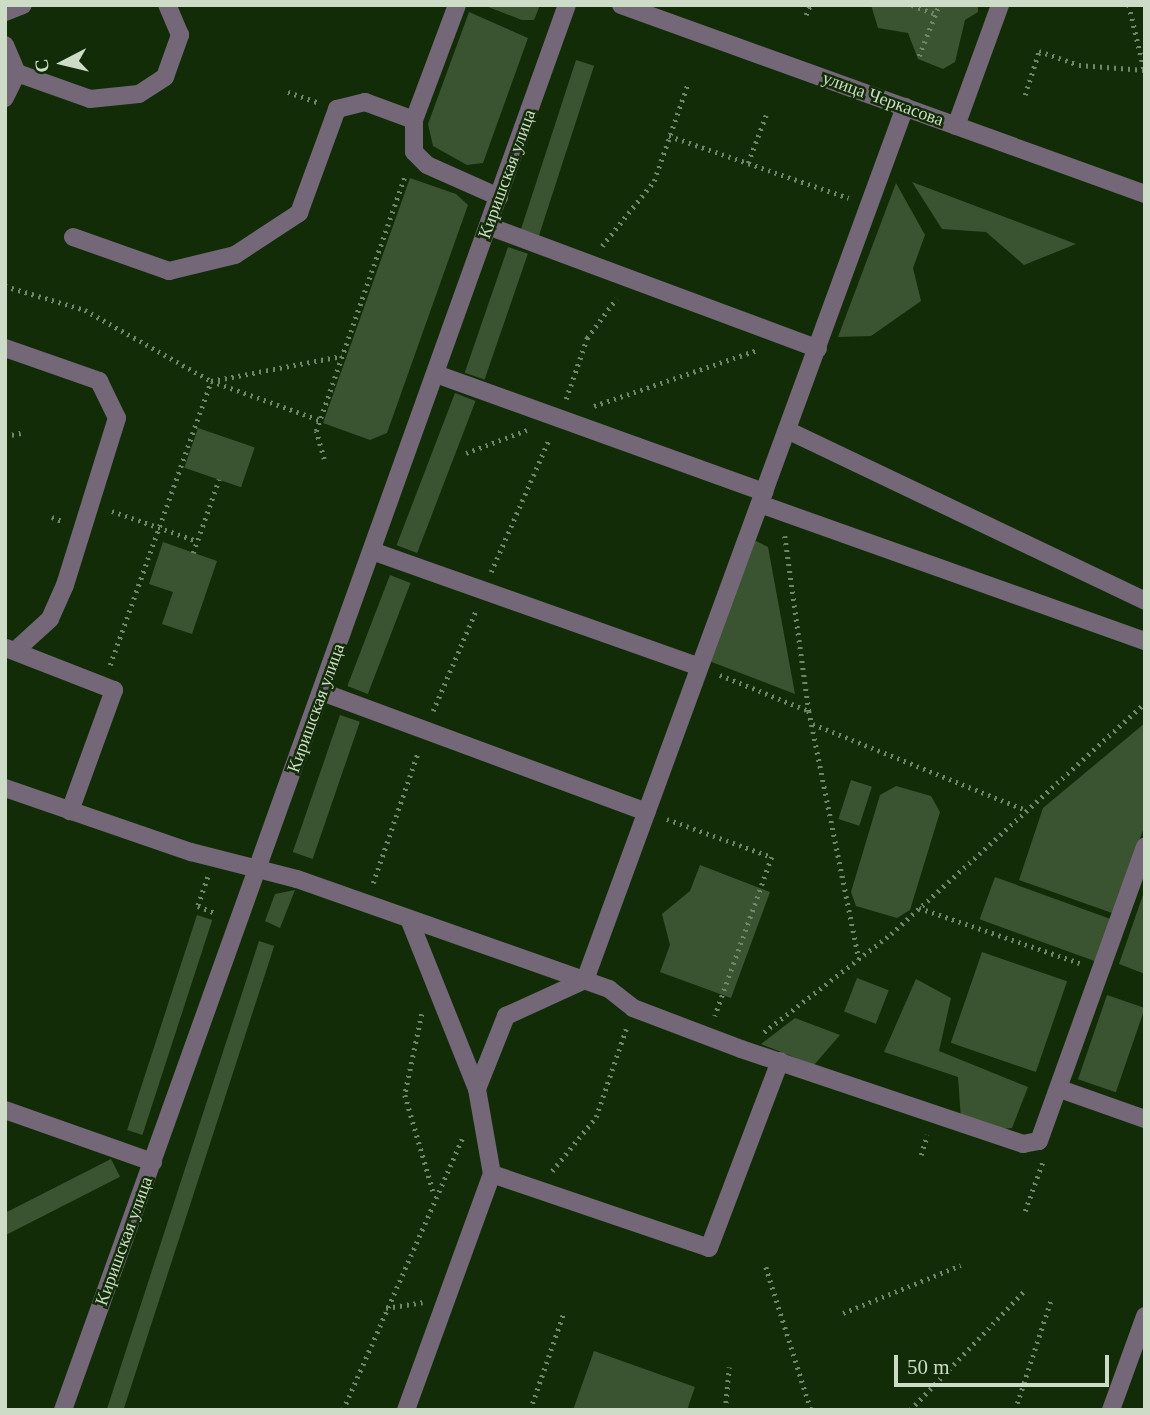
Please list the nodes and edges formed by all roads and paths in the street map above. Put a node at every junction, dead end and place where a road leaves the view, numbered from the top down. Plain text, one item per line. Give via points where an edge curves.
1 (23, 5) edge
2 (167, 5) edge
3 (457, 5) edge
4 (568, 5) edge
5 (621, 5) edge
6 (810, 5) edge
7 (912, 5) edge
8 (939, 5) edge
9 (1000, 5) edge
10 (1129, 5) edge
11 (5, 12) edge
12 (935, 14) junction
13 (806, 15) dead end
14 (5, 45) edge
15 (919, 56) dead end
16 (1144, 71) edge
17 (17, 73) junction
18 (687, 86) dead end
19 (1025, 95) dead end
20 (5, 98) edge
21 (905, 107) junction
22 (766, 115) dead end
23 (414, 120) junction
24 (956, 126) junction
25 (669, 136) junction
26 (414, 152) junction
27 (748, 163) junction
28 (1145, 194) edge
29 (499, 197) junction
30 (869, 205) junction
31 (488, 226) junction
32 (73, 237) dead end
33 (598, 251) dead end
34 (5, 286) edge
35 (792, 339) junction
36 (5, 348) edge
37 (818, 349) junction
38 (342, 356) junction
39 (436, 374) junction
40 (211, 381) junction
41 (559, 418) junction
42 (320, 420) junction
43 (787, 430) junction
44 (21, 433) dead end
45 (5, 436) edge
46 (466, 453) dead end
47 (324, 459) dead end
48 (219, 479) dead end
49 (762, 498) junction
50 (104, 508) dead end
51 (782, 512) junction
52 (159, 527) junction
53 (197, 541) junction
54 (372, 551) junction
55 (193, 552) dead end
56 (142, 575) junction
57 (151, 578) dead end
58 (1145, 601) edge
59 (1145, 641) edge
60 (10, 650) edge
61 (699, 667) junction
62 (103, 685) junction
63 (322, 692) junction
64 (1145, 703) edge
65 (809, 712) junction
66 (812, 724) junction
67 (5, 788) edge
68 (1023, 809) junction
69 (70, 811) junction
70 (646, 812) junction
71 (1145, 846) edge
72 (258, 869) junction
73 (919, 908) junction
74 (409, 919) junction
75 (859, 959) junction
76 (1101, 970) junction
77 (585, 980) junction
78 (423, 1007) dead end
79 (633, 1008) junction
80 (708, 1037) junction
81 (741, 1049) junction
82 (780, 1061) junction
83 (477, 1089) junction
84 (1060, 1089) junction
85 (5, 1110) edge
86 (481, 1112) junction
87 (1145, 1119) edge
88 (926, 1136) dead end
89 (1045, 1154) dead end
90 (921, 1155) dead end
91 (153, 1163) junction
92 (492, 1174) junction
93 (536, 1189) junction
94 (434, 1192) junction
95 (1025, 1211) dead end
96 (961, 1265) dead end
97 (766, 1267) dead end
98 (1025, 1290) dead end
99 (1051, 1300) dead end
100 (444, 1307) junction
101 (386, 1308) junction
102 (564, 1312) dead end
103 (843, 1313) dead end
104 (1145, 1316) edge
105 (729, 1367) dead end
106 (63, 1410) edge
107 (343, 1410) edge
108 (406, 1410) edge
109 (530, 1410) edge
110 (725, 1410) edge
111 (811, 1410) edge
112 (910, 1410) edge
113 (1015, 1410) edge
114 (1111, 1410) edge

1 - 11 street
2 - 17 street via 180,35 165,77 139,94 90,99
3 - 23 street
4 - 29 street, Киришская улица
5 - 21 street, улица Черкасова
6 - 13 path
7 - 12 path
8 - 12 path
9 - 24 street
10 - 16 path
12 - 15 path
14 - 17 street
16 - 19 path via 1079,65 1039,51
17 - 20 street
18 - 25 path
21 - 24 street, улица Черкасова
21 - 30 street
22 - 27 path
23 - 26 street
23 - 32 street via 365,102 337,109 299,213 235,255 169,271
24 - 28 street, улица Черкасова
25 - 27 path
25 - 33 path via 654,181
26 - 29 street via 427,165
26 - 38 path
27 - 30 path
29 - 31 street, Киришская улица
30 - 37 street
31 - 35 street
31 - 39 street, Киришская улица
34 - 40 path via 85,310
35 - 37 street
35 - 41 path
36 - 60 street via 100,381 117,418 50,619
37 - 43 street
38 - 40 path
38 - 42 path
39 - 41 street
39 - 54 street, Киришская улица
40 - 42 path
40 - 52 path
41 - 46 path
41 - 49 street
42 - 47 path via 314,438
43 - 49 street
43 - 58 street
44 - 45 path
48 - 53 path
49 - 51 street
49 - 61 street
50 - 52 path
51 - 59 street
51 - 65 path
52 - 53 path
52 - 56 path
53 - 55 path
54 - 61 street
54 - 63 street, Киришская улица
56 - 57 path
56 - 62 path
60 - 62 street
61 - 65 path
61 - 70 street
62 - 69 street via 114,690
63 - 70 street
63 - 72 street, Киришская улица
64 - 68 path
65 - 66 path
66 - 68 path
66 - 75 path
67 - 69 street
68 - 73 path
69 - 72 street via 191,852
70 - 77 street
70 - 80 path via 772,857
71 - 76 street
72 - 74 street
72 - 91 street, Киришская улица
73 - 75 path
73 - 76 path
74 - 77 street
74 - 83 street
75 - 81 path
76 - 84 street
77 - 79 street via 610,989
77 - 83 street via 506,1016
78 - 94 path via 405,1095
79 - 80 street
79 - 93 path via 596,1117
80 - 81 street
81 - 82 street
82 - 84 street via 1023,1144 1040,1141
82 - 93 street via 709,1248
83 - 86 street
84 - 87 street
85 - 91 street
86 - 92 street
86 - 94 path
88 - 90 path
89 - 95 path
91 - 106 street, Киришская улица
92 - 93 street
92 - 100 street
94 - 101 path
96 - 103 path
97 - 111 path
98 - 112 path
99 - 113 path
100 - 101 path via 421,1302
100 - 108 street
101 - 107 path
102 - 109 path
104 - 114 street
105 - 110 path

